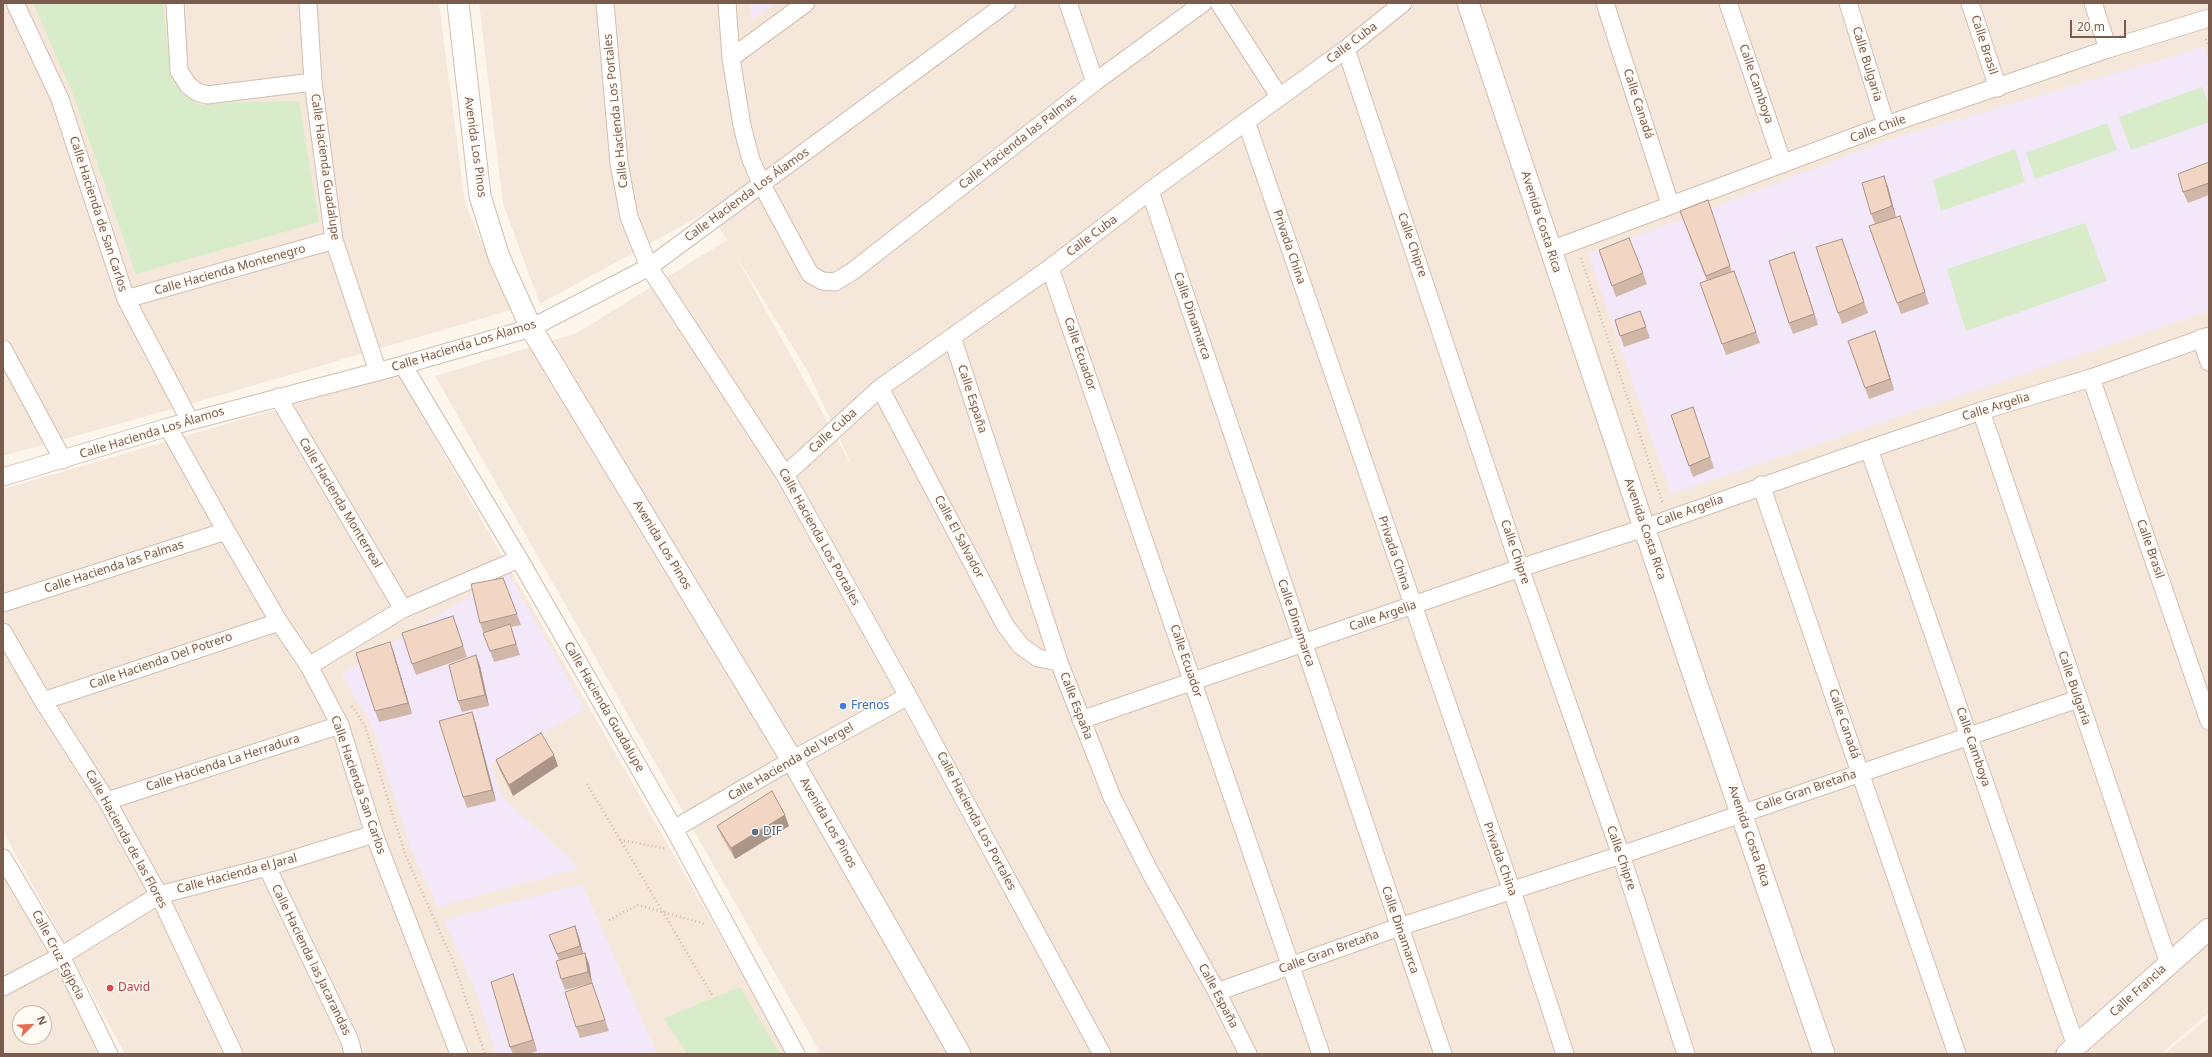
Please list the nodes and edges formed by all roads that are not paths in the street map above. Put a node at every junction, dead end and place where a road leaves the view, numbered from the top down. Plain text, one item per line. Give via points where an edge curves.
1 (15, 3) edge
2 (175, 3) edge
3 (308, 3) edge
4 (458, 3) edge
5 (605, 3) edge
6 (727, 3) edge
7 (806, 3) edge
8 (1007, 3) edge
9 (1068, 3) edge
10 (1219, 3) edge
11 (1403, 3) edge
12 (1468, 3) edge
13 (1606, 3) edge
14 (1728, 3) edge
15 (1848, 3) edge
16 (1970, 3) edge
17 (2093, 3) edge
18 (1197, 5) edge
19 (2209, 18) edge
20 (1346, 49) junction
21 (2108, 49) junction
22 (731, 58) junction
23 (313, 82) junction
24 (1095, 82) junction
25 (1998, 88) junction
26 (1279, 96) junction
27 (1246, 121) junction
28 (1886, 125) junction
29 (1783, 164) junction
30 (762, 185) junction
31 (1150, 191) junction
32 (1670, 204) junction
33 (334, 240) junction
34 (1550, 250) junction
35 (649, 267) junction
36 (1050, 268) junction
37 (126, 299) junction
38 (531, 328) junction
39 (952, 337) junction
40 (2205, 337) edge
41 (3, 349) edge
42 (2209, 362) edge
43 (403, 365) junction
44 (378, 372) junction
45 (2090, 378) junction
46 (880, 388) junction
47 (278, 397) junction
48 (1981, 411) junction
49 (190, 421) junction
50 (168, 427) junction
51 (1869, 448) junction
52 (63, 460) junction
53 (785, 475) junction
54 (3, 478) edge
55 (1762, 485) junction
56 (1644, 528) junction
57 (226, 531) junction
58 (519, 559) junction
59 (1520, 568) junction
60 (3, 603) edge
61 (1412, 606) junction
62 (403, 609) junction
63 (279, 622) junction
64 (3, 632) edge
65 (1303, 643) junction
66 (1059, 662) junction
67 (309, 666) junction
68 (1193, 681) junction
69 (908, 696) junction
70 (2078, 699) junction
71 (43, 701) junction
72 (1081, 720) junction
73 (2209, 721) edge
74 (340, 725) junction
75 (1969, 736) junction
76 (792, 760) junction
77 (1860, 773) junction
78 (107, 801) junction
79 (1741, 814) junction
80 (674, 829) junction
81 (374, 834) junction
82 (1620, 855) junction
83 (3, 858) edge
84 (266, 868) junction
85 (1512, 890) junction
86 (159, 895) junction
87 (1399, 927) junction
88 (2209, 929) edge
89 (61, 956) junction
90 (2169, 964) junction
91 (1291, 966) junction
92 (3, 987) edge
93 (1216, 992) junction
94 (2071, 1050) edge
95 (109, 1054) edge
96 (234, 1054) edge
97 (353, 1054) edge
98 (459, 1054) edge
99 (796, 1054) edge
100 (960, 1054) edge
101 (1102, 1054) edge
102 (1248, 1054) edge
103 (1320, 1054) edge
104 (1443, 1054) edge
105 (1566, 1054) edge
106 (1686, 1054) edge
107 (1824, 1054) edge
108 (1957, 1054) edge

1 - 37 street, Calle Hacienda de San Carlos via 60,99
2 - 23 street via 179,71 196,92 208,95
3 - 23 street, Calle Hacienda Guadalupe
4 - 38 street, Avenida Los Pinos via 480,196 499,257
5 - 35 street, Calle Hacienda Los Portales via 619,163 629,217
6 - 22 street
7 - 22 street
8 - 30 street, Calle Hacienda Los Álamos
9 - 24 street
10 - 26 street
11 - 20 street, Calle Cuba
12 - 34 street, Avenida Costa Rica
13 - 32 street, Calle Canadá
14 - 29 street, Calle Camboya
15 - 28 street, Calle Bulgaria
16 - 25 street, Calle Brasil
17 - 21 street
18 - 24 street, Calle Hacienda las Palmas
19 - 21 street, Calle Chile
20 - 26 street, Calle Cuba
20 - 59 street, Calle Chipre
21 - 25 street, Calle Chile
22 - 30 street via 742,126 751,160
23 - 33 street, Calle Hacienda Guadalupe
24 - 30 street, Calle Hacienda las Palmas via 853,271 835,282 822,282 810,274
25 - 28 street, Calle Chile
26 - 27 street, Calle Cuba
27 - 31 street, Calle Cuba
27 - 61 street, Privada China
28 - 29 street, Calle Chile
29 - 32 street, Calle Chile
30 - 35 street, Calle Hacienda Los Álamos
31 - 36 street, Calle Cuba
31 - 65 street, Calle Dinamarca
32 - 34 street, Calle Chile
33 - 37 street, Calle Hacienda Montenegro
33 - 44 street, Calle Hacienda Guadalupe
34 - 56 street, Avenida Costa Rica
35 - 38 street, Calle Hacienda Los Álamos
35 - 53 street, Calle Hacienda Los Portales
36 - 39 street, Calle Cuba
36 - 68 street, Calle Ecuador
37 - 49 street, Calle Hacienda de San Carlos
38 - 43 street, Calle Hacienda Los Álamos
38 - 76 street, Avenida Los Pinos
39 - 46 street, Calle Cuba
39 - 66 street, Calle España
40 - 42 street
40 - 45 street, Calle Argelia
41 - 52 street
43 - 44 street, Calle Hacienda Los Álamos
43 - 58 street, Calle Hacienda Guadalupe
44 - 47 street, Calle Hacienda Los Álamos
45 - 48 street, Calle Argelia
45 - 73 street, Calle Brasil
46 - 53 street, Calle Cuba
46 - 66 street, Calle El Salvador via 1005,625 1021,646 1038,658
47 - 49 street, Calle Hacienda Los Álamos
47 - 62 street, Calle Hacienda Monterreal
48 - 51 street, Calle Argelia
48 - 70 street, Calle Bulgaria
49 - 50 street, Calle Hacienda Los Álamos
50 - 52 street, Calle Hacienda Los Álamos
50 - 57 street, Calle Hacienda San Carlos
51 - 55 street, Calle Argelia
51 - 75 street, Calle Camboya
52 - 54 street, Calle Hacienda Los Álamos
53 - 69 street, Calle Hacienda Los Portales
55 - 56 street, Calle Argelia
55 - 77 street, Calle Canadá
56 - 59 street, Calle Argelia
56 - 79 street, Avenida Costa Rica
57 - 60 street, Calle Hacienda las Palmas
57 - 63 street, Calle Hacienda San Carlos
58 - 62 street
58 - 80 street, Calle Hacienda Guadalupe
59 - 61 street, Calle Argelia
59 - 82 street, Calle Chipre
61 - 65 street, Calle Argelia
61 - 85 street, Privada China
62 - 67 street
63 - 67 street, Calle Hacienda San Carlos
63 - 71 street, Calle Hacienda Del Potrero
64 - 71 street, Calle Hacienda de las Flores
65 - 68 street, Calle Argelia
65 - 87 street, Calle Dinamarca
66 - 72 street, Calle España
67 - 74 street, Calle Hacienda San Carlos
68 - 72 street, Calle Argelia
68 - 91 street, Calle Ecuador
69 - 76 street, Calle Hacienda del Vergel
69 - 101 street, Calle Hacienda Los Portales
70 - 75 street, Calle Gran Bretaña
70 - 90 street, Calle Bulgaria
71 - 78 street, Calle Hacienda de las Flores
72 - 93 street, Calle España via 1112,797
74 - 78 street, Calle Hacienda La Herradura
74 - 81 street, Calle Hacienda San Carlos
75 - 77 street, Calle Gran Bretaña
75 - 94 street, Calle Camboya
76 - 80 street, Calle Hacienda del Vergel
76 - 100 street, Avenida Los Pinos
77 - 79 street, Calle Gran Bretaña
77 - 108 street, Calle Canadá
78 - 86 street, Calle Hacienda de las Flores
79 - 82 street, Calle Gran Bretaña
79 - 107 street, Avenida Costa Rica
80 - 99 street, Calle Hacienda Guadalupe
81 - 84 street, Calle Hacienda el Jaral
81 - 98 street, Calle Hacienda San Carlos
82 - 85 street, Calle Gran Bretaña
82 - 106 street, Calle Chipre
83 - 89 street, Calle Cruz Egipcia
84 - 86 street, Calle Hacienda el Jaral
84 - 97 street, Calle Hacienda las Jacarandas via 350,1041
85 - 87 street, Calle Gran Bretaña
85 - 105 street, Privada China
86 - 89 street, Calle Hacienda el Jaral
86 - 96 street, Calle Hacienda de las Flores
87 - 91 street, Calle Gran Bretaña
87 - 104 street, Calle Dinamarca
88 - 90 street, Calle Francia
89 - 92 street, Calle Hacienda el Jaral
89 - 95 street, Calle Cruz Egipcia
90 - 94 street, Calle Francia
91 - 93 street, Calle Gran Bretaña
91 - 103 street, Calle Ecuador
93 - 102 street, Calle España

